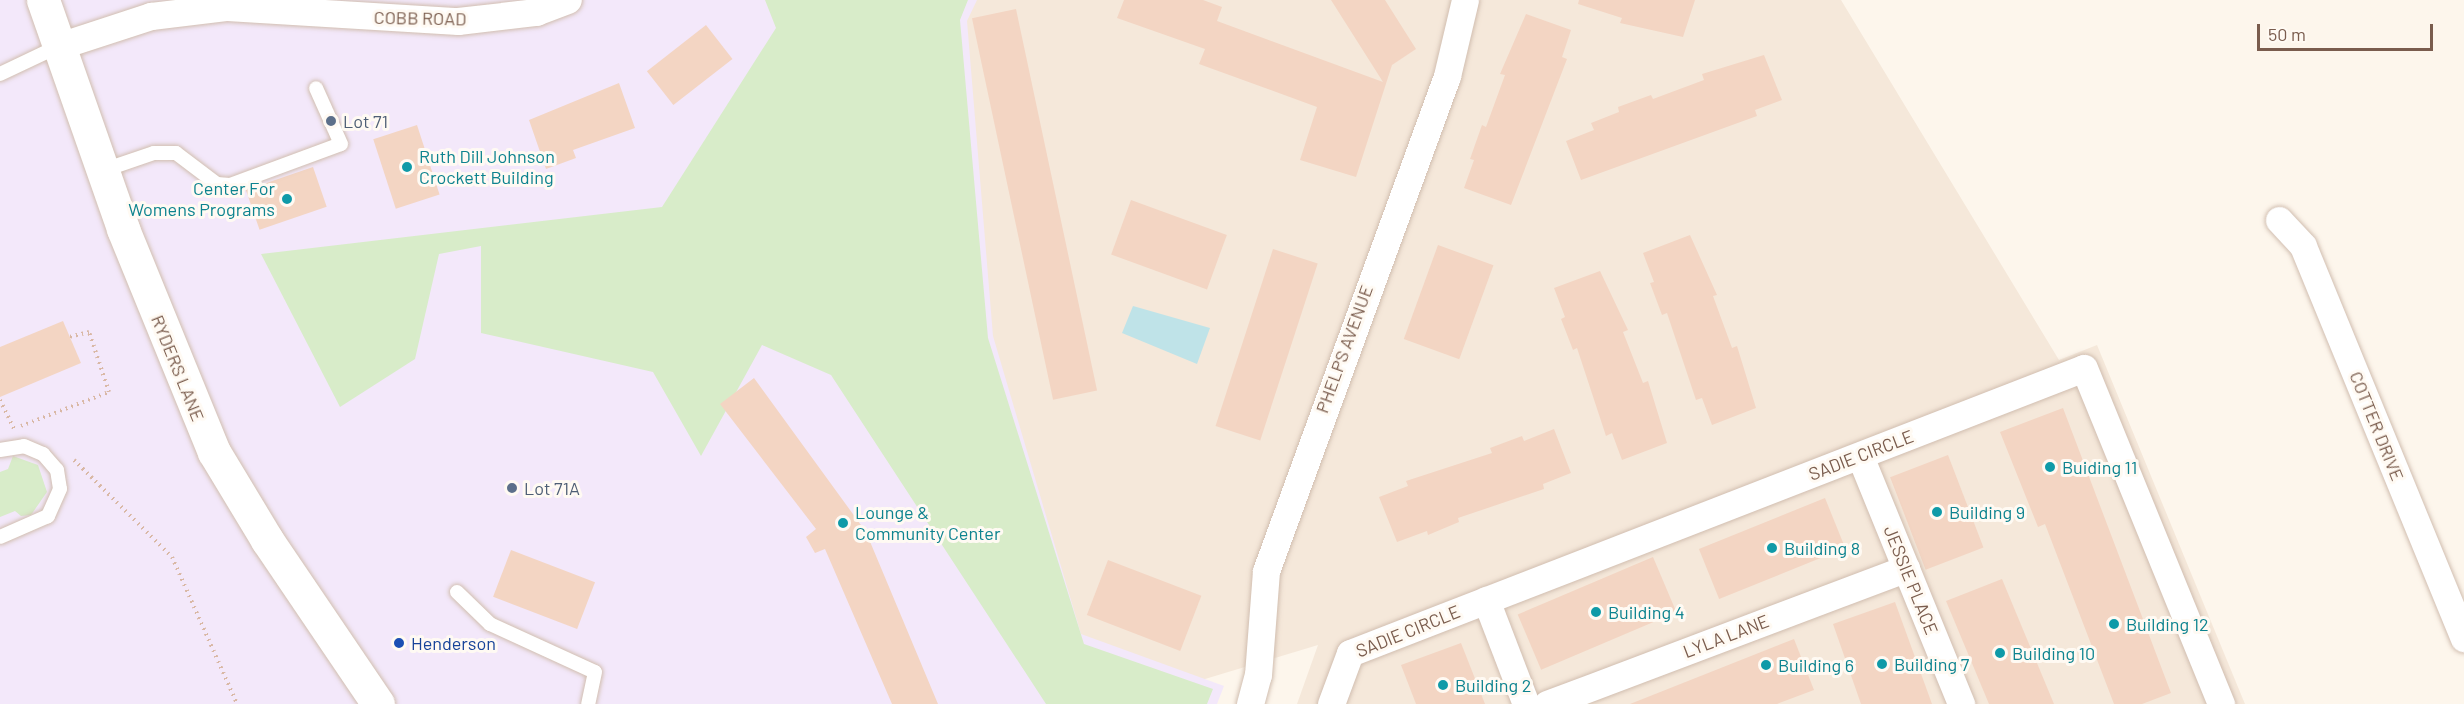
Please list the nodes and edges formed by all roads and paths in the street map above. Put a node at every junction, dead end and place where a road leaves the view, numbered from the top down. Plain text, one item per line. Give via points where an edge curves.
1 (43, 0) edge
2 (568, 0) edge
3 (1465, 0) edge
4 (59, 46) junction
5 (0, 74) edge
6 (316, 88) dead end
7 (104, 170) junction
8 (2279, 220) dead end
9 (69, 337) dead end
10 (0, 400) edge
11 (0, 450) edge
12 (1860, 456) junction
13 (73, 460) dead end
14 (0, 537) edge
15 (1906, 568) junction
16 (457, 592) dead end
17 (1486, 600) junction
18 (2464, 639) edge
19 (237, 704) edge
20 (378, 704) edge
21 (588, 704) edge
22 (1250, 704) edge
23 (1330, 704) edge
24 (1526, 704) edge
25 (1547, 704) edge
26 (1961, 704) edge
27 (2222, 704) edge

1 - 4 main road, RYDERS LANE
2 - 4 street, COBB ROAD via 536,12 458,21 228,7 151,16
3 - 22 street, PHELPS AVENUE via 1447,76 1266,571 1258,675
4 - 5 lane
4 - 7 main road, RYDERS LANE
6 - 7 lane via 341,144 230,185 217,184 176,153 154,153
7 - 20 main road, RYDERS LANE via 145,288 214,452 267,540
8 - 18 street, COTTER DRIVE via 2303,246
9 - 10 path via 89,332 109,392 13,429
11 - 14 lane via 24,446 44,454 57,470 60,489 48,516
12 - 15 street, JESSIE PLACE
12 - 17 street, SADIE CIRCLE
12 - 27 street, SADIE CIRCLE via 2084,368
13 - 19 path via 172,557
15 - 25 street, LYLA LANE
15 - 26 street, JESSIE PLACE
16 - 21 lane via 490,624 595,672
17 - 23 street, SADIE CIRCLE via 1350,653
17 - 24 street

